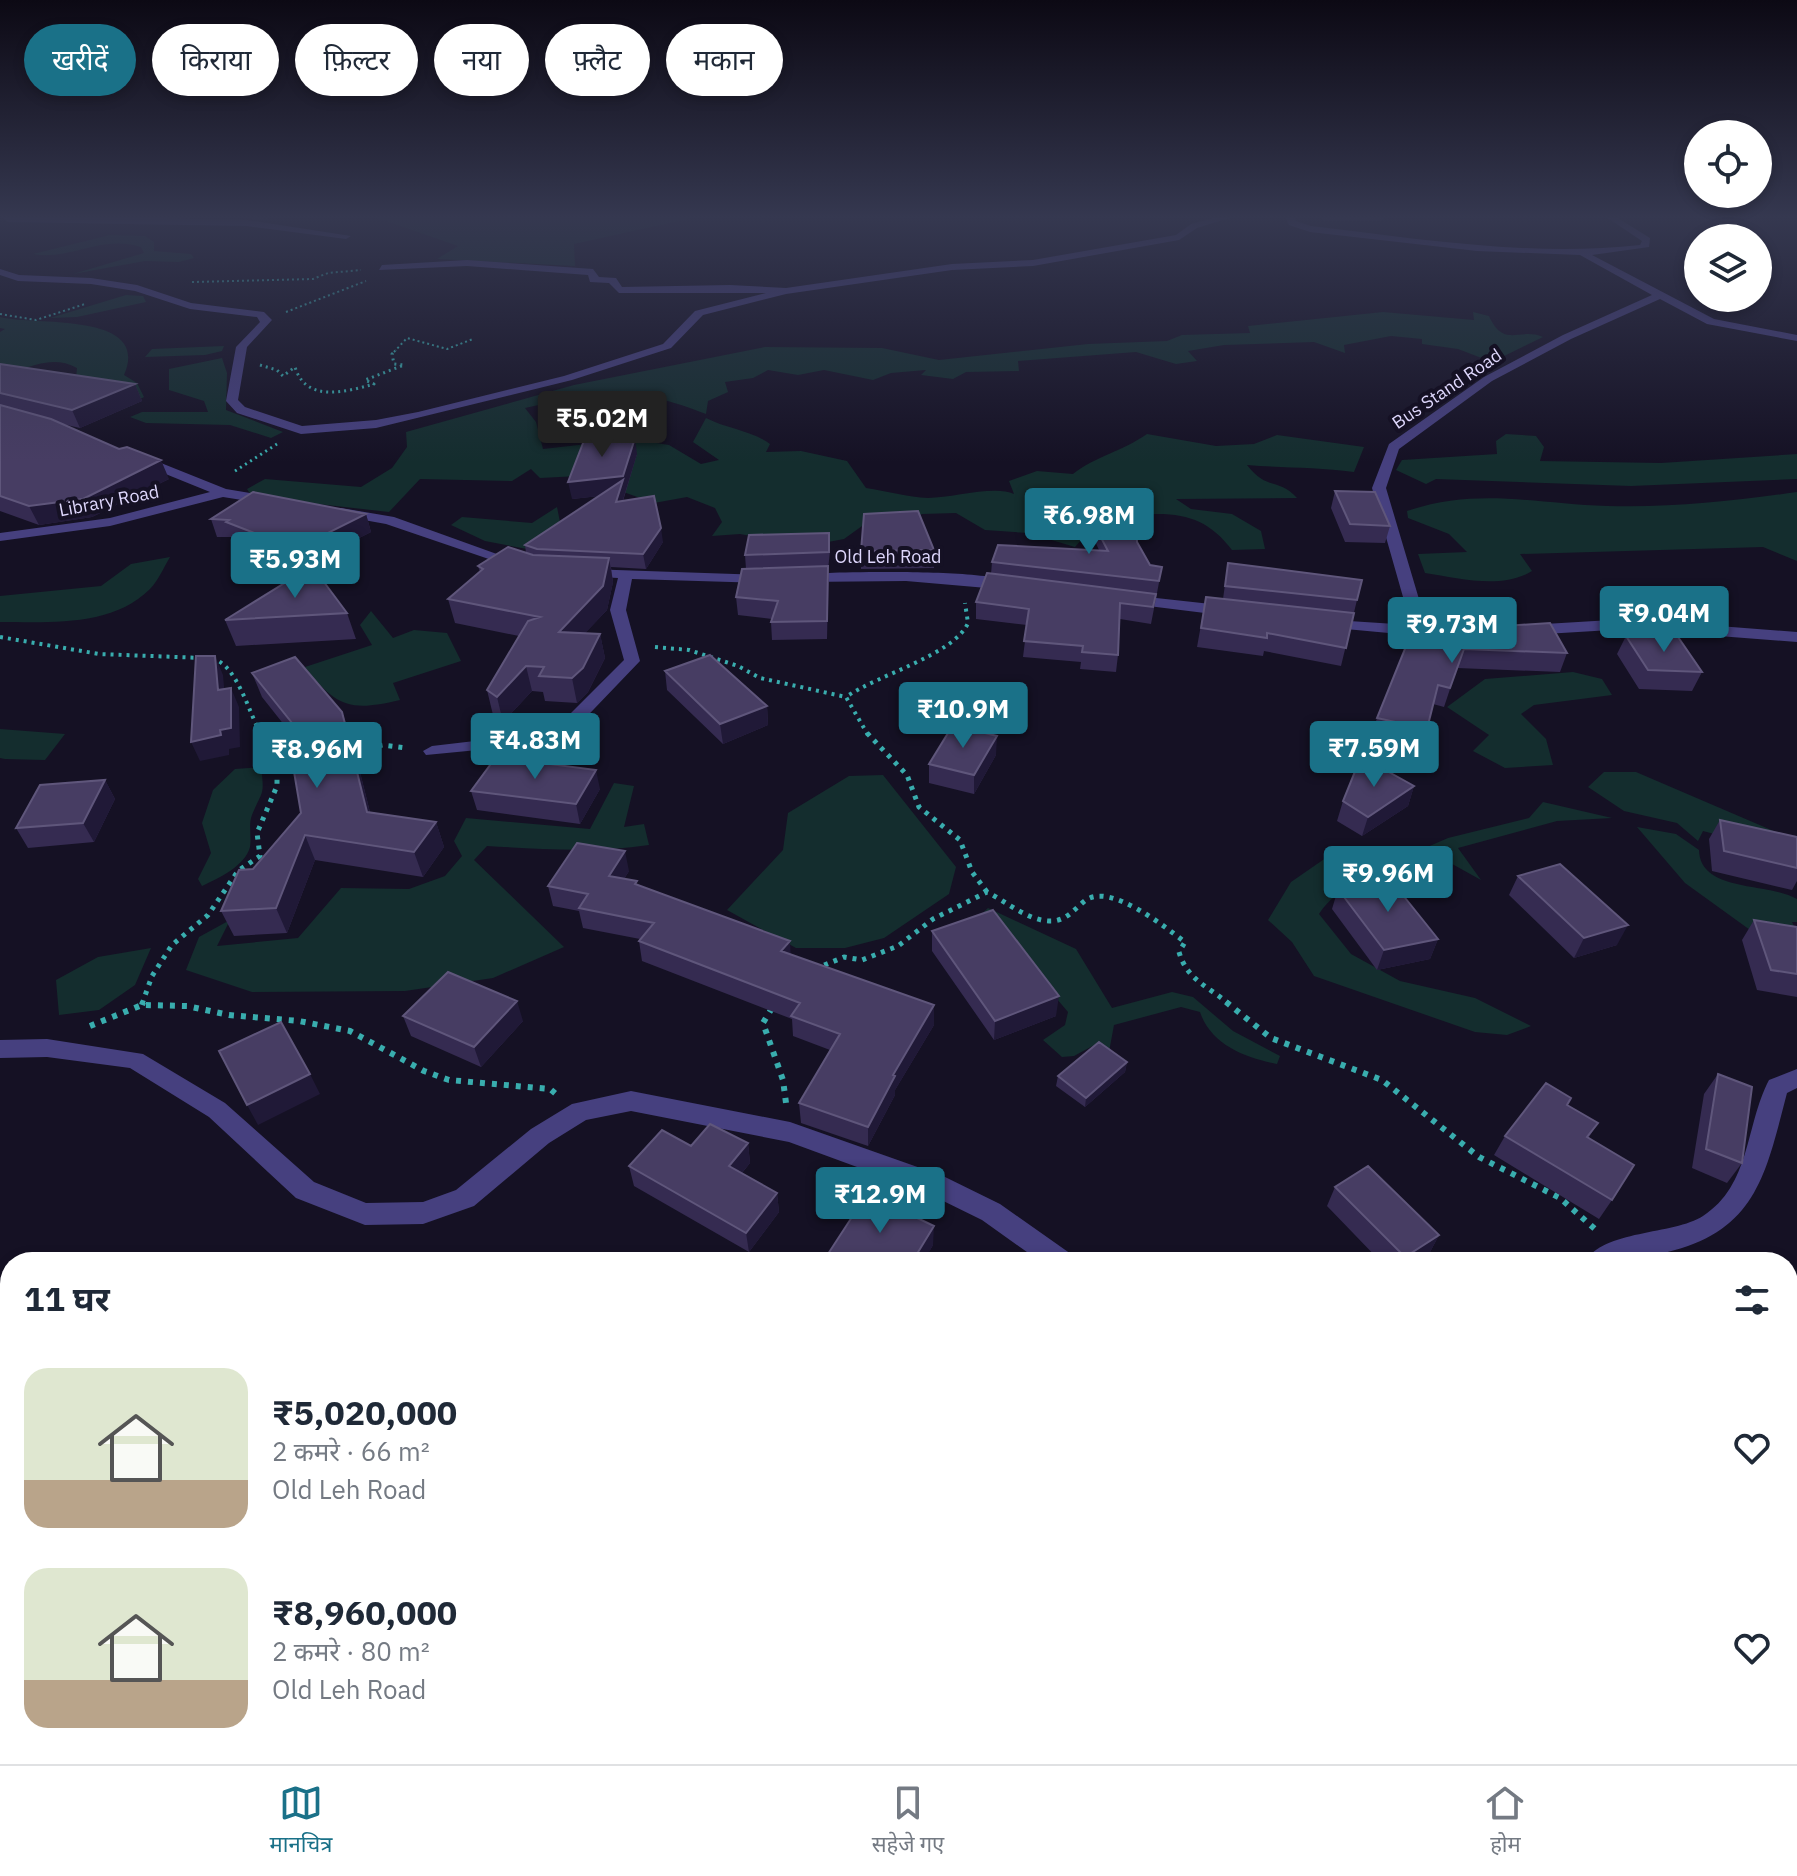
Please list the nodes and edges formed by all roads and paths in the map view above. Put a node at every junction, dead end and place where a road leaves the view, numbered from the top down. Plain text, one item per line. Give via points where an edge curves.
1 (164, 297) edge
2 (328, 297) edge
3 (761, 297) edge
4 (1655, 297) edge
5 (1664, 297) edge
6 (267, 320) junction
7 (1797, 338) edge
8 (473, 339) dead end
9 (236, 358) junction
10 (301, 430) junction
11 (121, 452) edge
12 (223, 493) junction
13 (283, 503) edge
14 (329, 510) edge
15 (0, 537) edge
16 (538, 571) edge
17 (567, 572) edge
18 (626, 574) junction
19 (951, 577) junction
20 (1029, 588) edge
21 (1105, 597) edge
22 (1241, 612) edge
23 (1315, 621) edge
24 (1421, 631) junction
25 (0, 637) edge
26 (1797, 637) edge
27 (630, 648) junction
28 (846, 697) junction
29 (432, 751) joint
30 (342, 753) edge
31 (303, 761) edge
32 (277, 767) junction
33 (987, 892) junction
34 (813, 970) edge
35 (781, 999) edge
36 (142, 1005) junction
37 (47, 1048) junction
38 (0, 1049) edge
39 (1797, 1078) edge
40 (580, 1111) junction
41 (790, 1132) junction
42 (1048, 1252) edge
43 (1605, 1252) edge
44 (1624, 1252) edge

1 - 6 street via 190,306 260,314
2 - 6 path
3 - 10 street via 699,313 667,346 568,378 404,419
4 - 24 street, Bus Stand Road via 1488,379 1393,447 1379,488
5 - 7 street via 1711,322
6 - 9 street
8 - 9 path via 447,349 407,338 392,354 394,364 404,365 365,380 374,384 348,392 306,387 295,367 283,376
9 - 10 street via 232,401 241,410
10 - 12 path via 234,473
11 - 12 street
12 - 13 street
12 - 15 street, Library Road via 110,522
14 - 16 street via 389,520
17 - 18 street, Old Leh Road
18 - 19 street, Old Leh Road via 749,580
18 - 27 street via 618,610
19 - 20 street, Old Leh Road
19 - 28 path via 970,611 968,629 941,650
21 - 22 street
23 - 24 street
24 - 26 street via 1628,624
25 - 32 path via 99,654 219,660 236,677
27 - 28 path via 689,650 760,678
27 - 29 street via 632,661 565,729
28 - 33 path via 870,739 907,775 919,807 960,840 972,872
29 - 30 path via 383,745
31 - 32 path
32 - 36 path via 277,786 257,833 260,856 238,871 208,915 172,945 152,976
33 - 34 path via 933,919 898,946 862,960 832,960
33 - 43 path via 1046,921 1061,921 1091,897 1103,895 1153,918 1185,942 1179,952 1192,979 1271,1038 1382,1080 1479,1157 1560,1198
35 - 41 path via 763,1023 783,1080
36 - 37 path
36 - 40 path via 187,1006 350,1031 449,1080 550,1089
37 - 38 street
37 - 40 street via 135,1060 217,1110 305,1190 365,1214 423,1213 465,1198 540,1136
39 - 44 street via 1777,1087 1756,1161 1729,1214 1694,1234
40 - 41 street via 631,1101
41 - 42 street via 934,1184 991,1212

